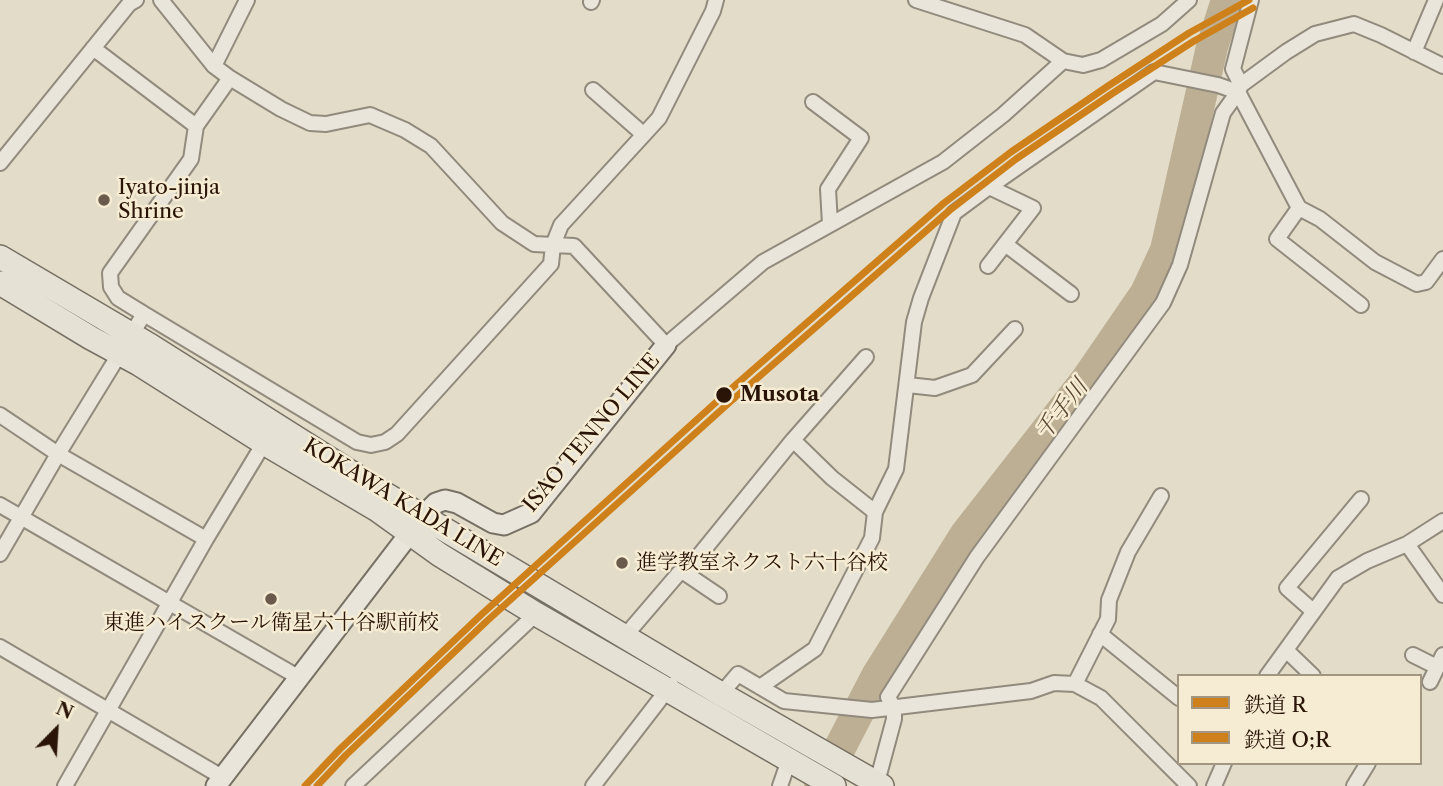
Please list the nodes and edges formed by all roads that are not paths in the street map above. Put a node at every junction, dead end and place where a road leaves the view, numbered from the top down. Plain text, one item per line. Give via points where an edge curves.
1 (136, 0) edge
2 (161, 0) edge
3 (247, 0) edge
4 (716, 0) edge
5 (916, 0) edge
6 (1189, 0) edge
7 (1251, 0) edge
8 (1436, 0) edge
9 (93, 48) junction
10 (1414, 52) junction
11 (1063, 61) junction
12 (214, 66) junction
13 (1443, 66) edge
14 (229, 78) junction
15 (1240, 89) junction
16 (593, 90) dead end
17 (813, 102) dead end
18 (196, 126) junction
19 (643, 134) junction
20 (0, 163) edge
21 (989, 187) junction
22 (1299, 208) junction
23 (830, 225) junction
24 (1005, 244) junction
25 (553, 245) junction
26 (0, 257) edge
27 (1443, 259) edge
28 (988, 266) dead end
29 (0, 283) edge
30 (1071, 294) dead end
31 (1361, 305) dead end
32 (144, 314) junction
33 (1015, 329) dead end
34 (126, 344) junction
35 (666, 345) junction
36 (866, 357) dead end
37 (908, 385) junction
38 (0, 415) edge
39 (793, 440) junction
40 (264, 443) junction
41 (58, 454) junction
42 (1161, 496) dead end
43 (1361, 499) dead end
44 (0, 505) edge
45 (874, 512) junction
46 (21, 518) junction
47 (1443, 521) edge
48 (417, 524) junction
49 (206, 539) junction
50 (1407, 544) junction
51 (0, 554) edge
52 (685, 573) junction
53 (1443, 595) edge
54 (719, 596) dead end
55 (169, 603) junction
56 (1313, 611) junction
57 (536, 614) junction
58 (1100, 634) junction
59 (625, 636) junction
60 (0, 647) edge
61 (1286, 650) junction
62 (1413, 654) dead end
63 (1440, 661) edge
64 (679, 668) junction
65 (1268, 674) edge
66 (1311, 674) edge
67 (298, 677) junction
68 (1430, 682) dead end
69 (1075, 684) junction
70 (760, 687) junction
71 (669, 689) junction
72 (721, 694) junction
73 (1177, 696) edge
74 (894, 708) junction
75 (107, 711) junction
76 (793, 762) junction
77 (1223, 765) edge
78 (1367, 765) edge
79 (219, 782) edge
80 (875, 783) edge
81 (65, 786) edge
82 (353, 786) edge
83 (593, 786) edge
84 (780, 786) edge
85 (834, 786) edge
86 (1189, 786) edge
87 (1214, 786) edge
88 (1354, 786) edge

1 - 9 street
2 - 12 street
3 - 12 street
4 - 19 street via 659,118
5 - 11 street via 1025,35
6 - 11 street via 1162,24 1101,60 1083,65
7 - 15 street via 1233,69
8 - 10 street
9 - 18 street
9 - 20 street
10 - 13 street
10 - 15 street via 1354,24 1315,34
11 - 23 street via 943,162
12 - 14 street
14 - 18 street
14 - 25 street via 310,123 370,115 405,130 431,146 502,223 534,244
15 - 21 street via 1154,72
15 - 22 street
15 - 74 street via 1223,113 1180,265 1163,303 977,557 888,697
16 - 19 street
17 - 23 street via 861,138 828,190
18 - 32 street via 191,159 110,273 118,298
19 - 25 street via 561,225
21 - 24 street via 1033,208
21 - 37 street via 954,213 914,322
22 - 27 street via 1375,262 1417,285 1426,282
22 - 31 street via 1277,239
23 - 35 street via 763,262
24 - 28 street
24 - 30 street
25 - 32 street via 551,264 397,433 370,445
25 - 35 street via 574,246
26 - 34 main road, KOKAWA KADA LINE
29 - 34 main road, KOKAWA KADA LINE
32 - 34 street
33 - 37 street via 972,375 935,388
34 - 40 main road, KOKAWA KADA LINE
34 - 41 street
34 - 48 main road, KOKAWA KADA LINE
35 - 48 main road, ISAO TENNO LINE via 531,513 504,525 445,500 436,503
36 - 39 street
37 - 45 street via 896,469
38 - 41 street
39 - 45 street
39 - 52 street
40 - 48 main road, KOKAWA KADA LINE
40 - 49 street
41 - 46 street
41 - 49 street
42 - 58 street via 1128,552
43 - 56 street via 1287,588
44 - 46 street
45 - 70 street via 872,538 815,649
46 - 51 street
46 - 55 street
47 - 50 street
48 - 57 main road, KOKAWA KADA LINE via 440,555
48 - 59 main road, KOKAWA KADA LINE
48 - 67 main road
49 - 55 street
50 - 53 street
50 - 56 street via 1338,579
52 - 54 street
52 - 59 street via 679,573
55 - 67 street
55 - 75 street
56 - 61 street
57 - 71 main road, KOKAWA KADA LINE
57 - 82 street
58 - 69 street
58 - 73 street
59 - 64 main road, KOKAWA KADA LINE
60 - 75 street
61 - 65 street
61 - 66 street
62 - 63 street
63 - 68 street
64 - 71 street
64 - 72 main road, KOKAWA KADA LINE
67 - 79 main road
69 - 74 street via 1054,683 1031,691
69 - 86 street via 1101,698
70 - 72 street via 738,674
70 - 74 street via 784,701
71 - 76 main road, KOKAWA KADA LINE
71 - 83 street
72 - 80 main road, KOKAWA KADA LINE
74 - 80 street
75 - 79 street
75 - 81 street
76 - 84 street
76 - 85 main road, KOKAWA KADA LINE
77 - 87 street
78 - 88 street

